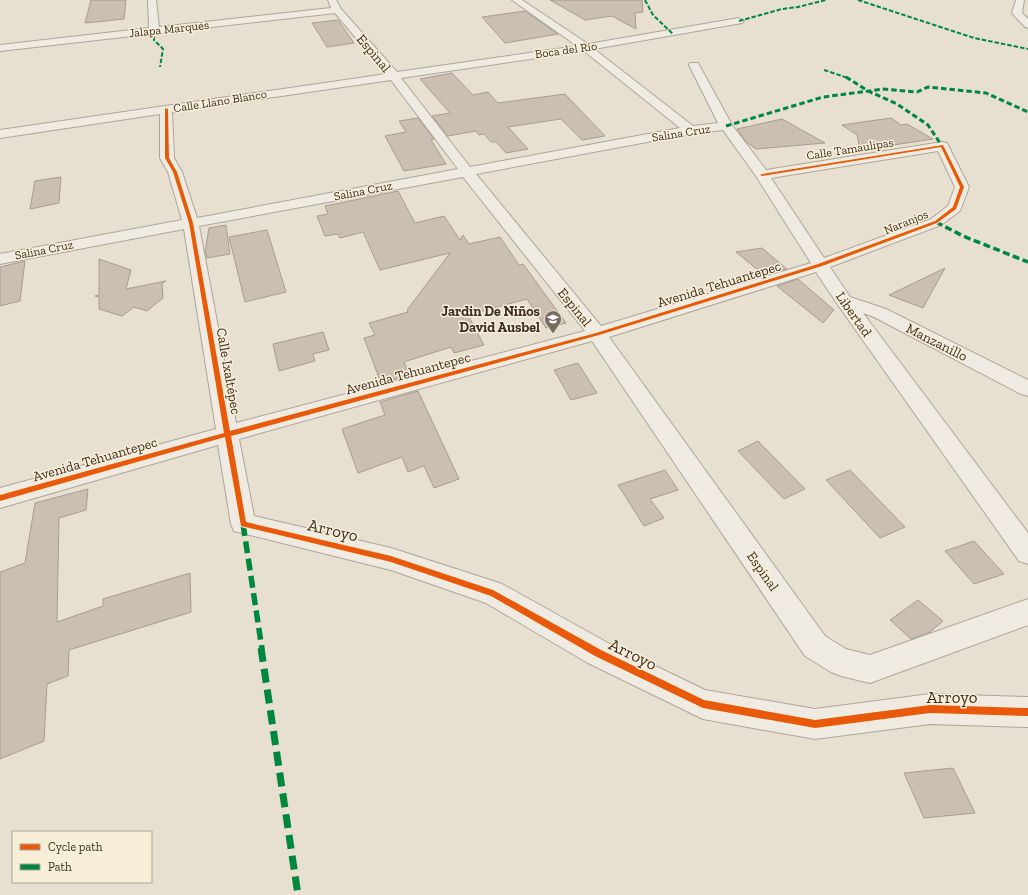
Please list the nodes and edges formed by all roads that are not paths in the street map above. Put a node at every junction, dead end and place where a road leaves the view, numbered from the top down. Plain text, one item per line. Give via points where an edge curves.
1 (152, 0) edge
2 (516, 0) edge
3 (1020, 0) edge
4 (335, 5) edge
5 (739, 21) dead end
6 (1028, 25) edge
7 (154, 30) junction
8 (585, 47) junction
9 (0, 48) edge
10 (694, 65) dead end
11 (393, 75) junction
12 (166, 109) junction
13 (726, 126) junction
14 (690, 130) junction
15 (0, 134) edge
16 (942, 146) joint
17 (466, 172) junction
18 (762, 174) junction
19 (191, 223) junction
20 (0, 259) edge
21 (820, 265) junction
22 (844, 302) junction
23 (597, 334) junction
24 (1028, 389) edge
25 (228, 434) junction
26 (0, 498) edge
27 (244, 524) joint
28 (1028, 553) edge
29 (1028, 612) edge
30 (1028, 712) edge

1 - 7 street
2 - 8 street
3 - 6 street via 1017,13
4 - 7 street, Jalapa Marqués
4 - 11 street, Espinal
5 - 8 street, Boca del Río
7 - 9 street, Jalapa Marqués
8 - 11 street, Boca del Río
8 - 14 street
10 - 13 street, Libertad
11 - 12 street, Calle Llano Blanco
11 - 17 street, Espinal
12 - 15 street, Calle Llano Blanco
12 - 19 street, Calle Ixaltépec via 167,158 175,172
13 - 14 street, Salina Cruz
13 - 18 street, Libertad
14 - 17 street, Salina Cruz
16 - 18 street, Calle Tamaulipas
16 - 21 street, Naranjos via 962,187 955,208 936,222
17 - 19 street, Salina Cruz
17 - 23 street, Espinal
18 - 21 street, Libertad
19 - 20 street, Salina Cruz
19 - 25 street, Calle Ixaltépec
21 - 22 street, Libertad
21 - 23 street, Avenida Tehuantepec
22 - 24 street, Manzanillo via 880,314
22 - 28 street, Libertad
23 - 25 street, Avenida Tehuantepec
23 - 29 street, Espinal via 815,646 840,662 870,669
25 - 26 street, Avenida Tehuantepec
25 - 27 street, Calle Ixaltépec
27 - 30 street, Arroyo via 391,559 493,593 598,653 703,704 815,724 930,709

